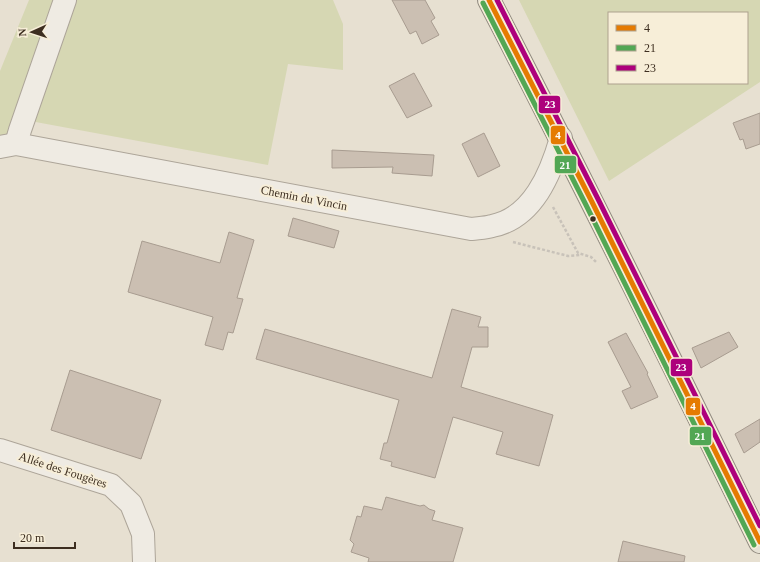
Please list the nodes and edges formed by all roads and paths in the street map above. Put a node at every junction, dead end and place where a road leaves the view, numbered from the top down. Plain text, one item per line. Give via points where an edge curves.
1 (65, 0) edge
2 (489, 0) edge
3 (561, 138) junction
4 (8, 145) edge
5 (544, 184) junction
6 (509, 241) dead end
7 (580, 255) junction
8 (598, 264) dead end
9 (0, 450) edge
10 (760, 542) edge
11 (144, 562) edge

1 - 4 street via 20,130
2 - 3 main road
3 - 5 street, Chemin du Vincin via 551,171
3 - 10 main road
4 - 5 street, Chemin du Vincin via 471,228 493,226 511,219 528,206
5 - 7 path via 556,214
6 - 7 path via 568,256
7 - 8 path via 591,257
9 - 11 street, Allée des Fougères via 111,485 131,504 143,534

